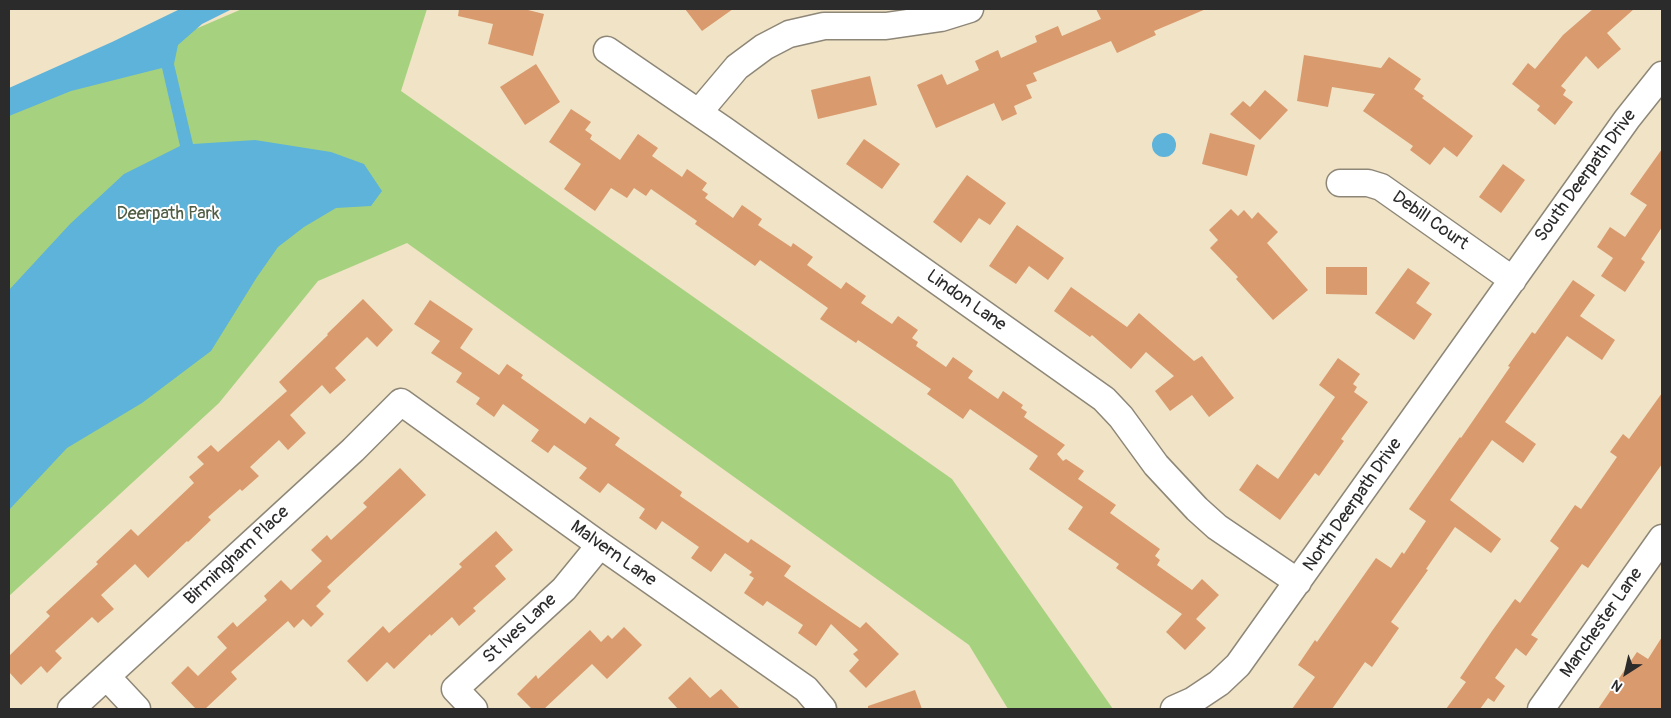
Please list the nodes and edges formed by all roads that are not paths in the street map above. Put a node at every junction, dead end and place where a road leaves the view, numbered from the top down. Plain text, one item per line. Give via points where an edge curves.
1 (970, 9) edge
2 (607, 50) dead end
3 (1662, 75) edge
4 (699, 112) junction
5 (1340, 183) dead end
6 (1513, 280) junction
7 (401, 402) joint
8 (1662, 538) edge
9 (600, 545) junction
10 (1298, 582) junction
11 (107, 676) junction
12 (72, 709) edge
13 (137, 709) edge
14 (474, 709) edge
15 (823, 709) edge
16 (1174, 709) edge
17 (1541, 709) edge

1 - 4 street via 941,18 886,26 824,26 789,34 764,46 737,67
2 - 4 street, Lindon Lane
3 - 6 street, South Deerpath Drive via 1627,118
4 - 10 street, Lindon Lane via 1104,399 1196,509
5 - 6 street, Debill Court via 1368,183 1382,187
6 - 10 street, North Deerpath Drive
7 - 9 street, Malvern Lane
7 - 11 street, Birmingham Place
8 - 17 street, Manchester Lane
9 - 14 street, St Ives Lane via 564,588 455,689
9 - 15 street, Malvern Lane via 806,690
10 - 16 street, North Deerpath Drive via 1238,665 1219,683
11 - 12 street, Birmingham Place
11 - 13 street

